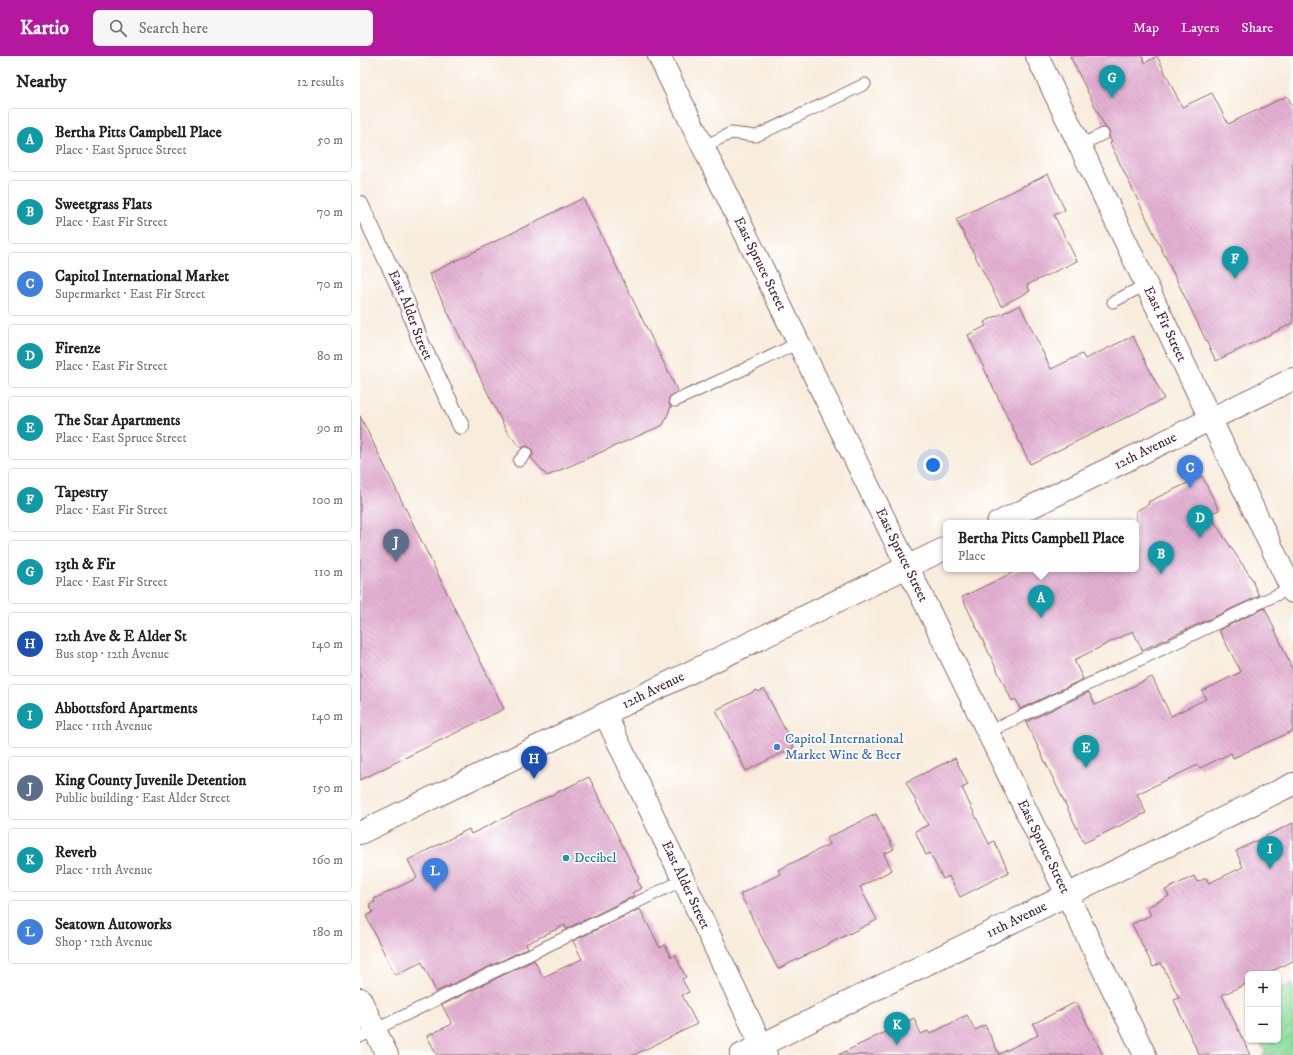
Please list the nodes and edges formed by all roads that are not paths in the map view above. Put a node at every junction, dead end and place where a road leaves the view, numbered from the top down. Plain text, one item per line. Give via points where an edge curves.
1 (659, 56) edge
2 (1037, 56) edge
3 (865, 84) dead end
4 (1103, 134) dead end
5 (1079, 146) junction
6 (703, 147) junction
7 (360, 204) edge
8 (1146, 285) junction
9 (1113, 302) dead end
10 (798, 343) junction
11 (1293, 379) edge
12 (674, 400) dead end
13 (1209, 420) junction
14 (461, 426) dead end
15 (1004, 520) edge
16 (943, 549) edge
17 (907, 567) junction
18 (1292, 590) edge
19 (605, 714) junction
20 (988, 732) junction
21 (1293, 784) edge
22 (360, 833) edge
23 (683, 880) junction
24 (1067, 896) junction
25 (360, 999) edge
26 (368, 1034) edge
27 (764, 1050) edge
28 (387, 1055) edge
29 (741, 1055) edge
30 (1145, 1055) edge

1 - 6 street, East Spruce Street
2 - 5 street, East Fir Street
3 - 6 lane via 756,136 731,133
4 - 5 lane
5 - 8 street, East Fir Street
6 - 10 street, East Spruce Street
7 - 14 street, East Alder Street via 403,294 421,343
8 - 9 lane
8 - 13 street, East Fir Street
10 - 12 lane
10 - 17 street, East Spruce Street
11 - 13 street, 12th Avenue
13 - 15 street, 12th Avenue
13 - 18 street, East Fir Street
16 - 17 street, 12th Avenue
17 - 19 street, 12th Avenue
17 - 20 street, East Spruce Street
18 - 20 lane
19 - 22 street, 12th Avenue
19 - 23 street, East Alder Street
20 - 24 street, East Spruce Street
21 - 24 street, 11th Avenue
23 - 26 lane
23 - 27 street, East Alder Street
24 - 27 street, 11th Avenue
24 - 30 street, East Spruce Street
25 - 26 street
26 - 28 street
27 - 29 street, 11th Avenue

